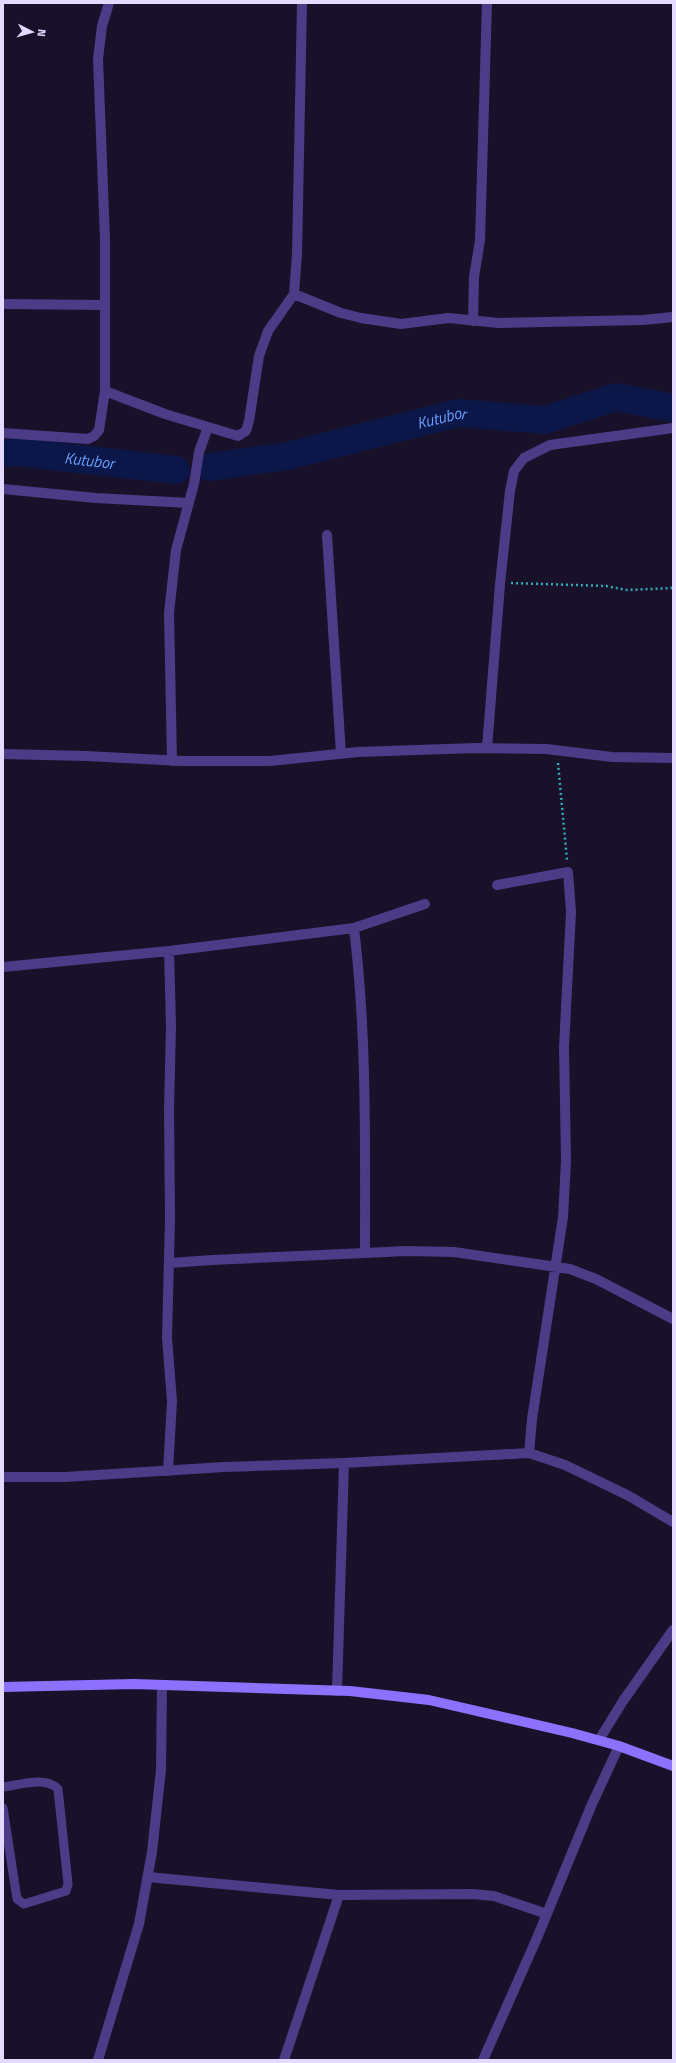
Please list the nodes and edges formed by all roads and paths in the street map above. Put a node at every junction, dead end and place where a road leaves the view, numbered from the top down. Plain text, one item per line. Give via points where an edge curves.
1 (109, 3) edge
2 (302, 3) edge
3 (487, 3) edge
4 (294, 294) junction
5 (3, 304) edge
6 (104, 305) junction
7 (673, 317) edge
8 (473, 321) junction
9 (105, 392) junction
10 (208, 427) junction
11 (673, 428) edge
12 (3, 433) edge
13 (3, 489) edge
14 (189, 503) junction
15 (326, 535) dead end
16 (500, 584) junction
17 (673, 588) edge
18 (487, 748) junction
19 (557, 750) junction
20 (3, 754) edge
21 (341, 754) junction
22 (673, 758) edge
23 (172, 761) junction
24 (568, 872) junction
25 (497, 885) dead end
26 (425, 904) dead end
27 (354, 928) junction
28 (169, 951) junction
29 (3, 967) edge
30 (365, 1253) junction
31 (170, 1263) junction
32 (555, 1267) junction
33 (673, 1319) edge
34 (529, 1452) junction
35 (344, 1463) junction
36 (168, 1471) junction
37 (3, 1477) edge
38 (673, 1522) edge
39 (673, 1630) edge
40 (162, 1685) junction
41 (3, 1688) edge
42 (337, 1691) junction
43 (599, 1740) junction
44 (619, 1746) junction
45 (673, 1766) edge
46 (3, 1787) edge
47 (3, 1808) edge
48 (148, 1877) junction
49 (339, 1895) junction
50 (547, 1914) junction
51 (98, 2060) edge
52 (284, 2060) edge
53 (483, 2060) edge

1 - 6 street via 102,26 98,59 105,239
2 - 4 street via 298,254
3 - 8 street via 480,240 474,277
4 - 8 street via 341,313 361,318 401,324 448,318
4 - 10 street via 268,331 259,356 250,421 246,430 238,436
5 - 6 street
6 - 9 street
7 - 8 street via 499,323
9 - 10 street
9 - 12 street via 99,430 88,439
10 - 14 street
11 - 16 street via 550,445 524,458 514,471 510,491
13 - 14 street
14 - 23 street via 176,550 169,613
15 - 21 street
16 - 17 path via 606,586 627,590
16 - 18 street
18 - 19 street
18 - 21 street
19 - 22 street via 612,757
19 - 24 path
20 - 23 street
21 - 23 street via 270,761
24 - 25 street
24 - 32 street via 571,912 564,1047 566,1161 564,1217
26 - 27 street
27 - 28 street
27 - 30 street via 360,978 363,1056
28 - 29 street
28 - 31 street
30 - 31 street
30 - 32 street via 454,1252
31 - 36 street via 167,1338 172,1401
32 - 33 street via 570,1269 596,1279
32 - 34 street
34 - 35 street
34 - 38 street via 592,1478
35 - 36 street
35 - 42 street
36 - 37 street via 65,1477
39 - 43 street
40 - 41 street
40 - 42 street
40 - 48 street via 161,1770
42 - 43 street via 429,1700
43 - 44 street
44 - 45 street
44 - 50 street
46 - 47 lane via 46,1782 54,1784 58,1789 68,1884 66,1891 24,1904 17,1899
48 - 49 street
48 - 51 street via 139,1924
49 - 50 street via 494,1896
49 - 52 street
50 - 53 street

